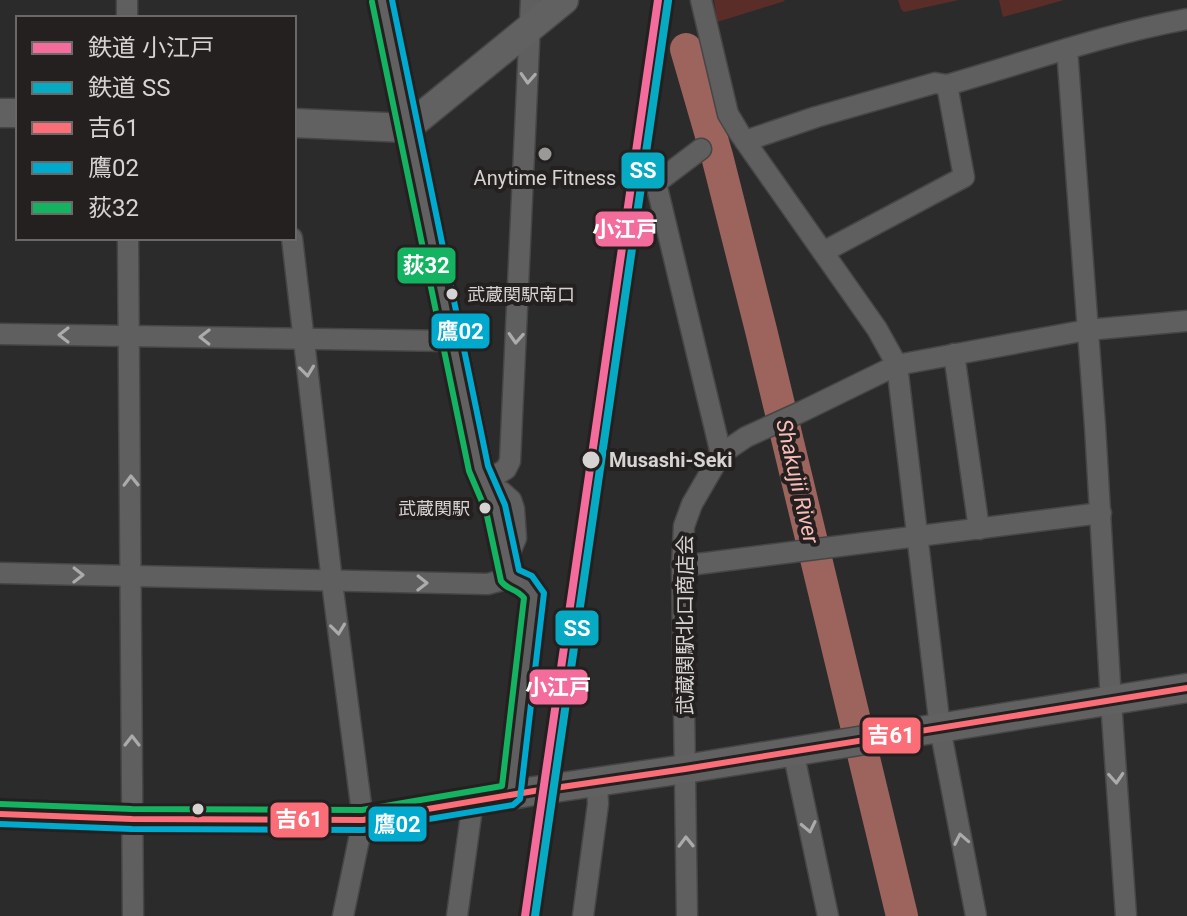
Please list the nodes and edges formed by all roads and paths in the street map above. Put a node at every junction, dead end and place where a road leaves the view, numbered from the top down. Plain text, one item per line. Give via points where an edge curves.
1 (382, 0) edge
2 (564, 0) edge
3 (701, 0) edge
4 (531, 13) edge
5 (1187, 19) edge
6 (1067, 49) junction
7 (947, 85) junction
8 (296, 123) edge
9 (407, 128) junction
10 (745, 141) junction
11 (701, 149) dead end
12 (128, 240) edge
13 (292, 240) edge
14 (823, 252) junction
15 (1187, 321) edge
16 (1087, 330) junction
17 (0, 334) edge
18 (128, 335) junction
19 (303, 339) junction
20 (451, 341) junction
21 (954, 354) junction
22 (897, 365) junction
23 (721, 454) junction
24 (488, 485) junction
25 (1101, 513) junction
26 (979, 529) junction
27 (916, 537) junction
28 (682, 566) junction
29 (508, 569) junction
30 (0, 573) edge
31 (132, 577) junction
32 (332, 581) junction
33 (1187, 688) edge
34 (1111, 701) junction
35 (940, 728) junction
36 (793, 751) junction
37 (685, 769) junction
38 (597, 782) junction
39 (511, 795) junction
40 (473, 801) junction
41 (0, 814) edge
42 (132, 819) junction
43 (363, 820) junction
44 (133, 916) edge
45 (343, 916) edge
46 (457, 916) edge
47 (583, 916) edge
48 (687, 916) edge
49 (828, 916) edge
50 (976, 916) edge
51 (1126, 916) edge

1 - 9 street
2 - 4 street
3 - 10 street via 728,114
4 - 9 street
4 -> 24 street via 510,461
5 - 6 street
6 - 7 street
6 - 16 street
7 - 10 street via 935,83
7 - 14 street via 964,177
8 - 9 street
9 - 20 street
10 - 14 street
11 - 23 street via 656,183
12 - 18 street
13 - 19 street
14 - 22 street
15 - 16 street, 武蔵関駅北口商店会
16 - 21 street, 武蔵関駅北口商店会
16 - 25 street
18 -> 17 street
19 -> 18 street
31 -> 18 street
19 - 20 street
19 -> 32 street
20 - 24 street via 479,469
21 - 22 street, 武蔵関駅北口商店会
21 - 26 street
22 - 23 street, 武蔵関駅北口商店会
22 - 27 street
23 - 28 street, 武蔵関駅北口商店会 via 684,526
24 - 29 street
25 - 26 street
25 - 34 street
26 - 27 street
27 - 28 street
27 - 35 street
28 - 37 street, 武蔵関駅北口商店会
32 -> 29 street via 488,584
29 - 39 street via 534,595
30 -> 31 street
31 - 32 street
42 -> 31 street
32 -> 43 street
33 - 34 street
34 - 35 street
34 -> 51 street
35 - 36 street
50 -> 35 street
36 - 37 street
36 -> 49 street
37 - 38 street
48 -> 37 street, 武蔵関駅北口商店会
38 - 39 street
38 - 47 street
39 - 40 street
40 - 43 street
40 - 46 street
41 - 42 street
42 - 43 street
42 - 44 street
43 - 45 street

